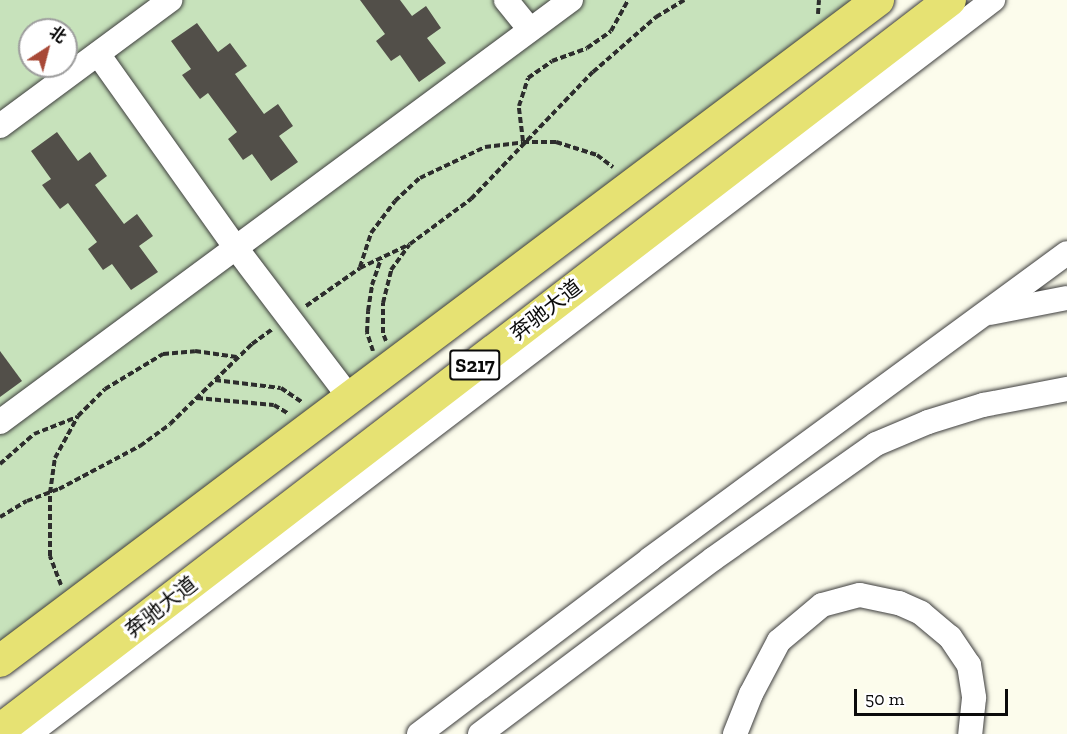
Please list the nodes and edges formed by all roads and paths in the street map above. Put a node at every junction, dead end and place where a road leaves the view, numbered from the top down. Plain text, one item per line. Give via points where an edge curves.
1 (170, 0) edge
2 (506, 0) edge
3 (571, 0) edge
4 (628, 0) edge
5 (684, 0) edge
6 (878, 0) edge
7 (950, 0) edge
8 (993, 0) edge
9 (530, 30) junction
10 (98, 54) junction
11 (0, 126) edge
12 (523, 142) junction
13 (635, 183) junction
14 (410, 244) junction
15 (236, 248) junction
16 (1067, 253) edge
17 (382, 258) junction
18 (360, 268) junction
19 (1067, 298) edge
20 (984, 314) junction
21 (289, 319) junction
22 (238, 357) junction
23 (387, 370) junction
24 (214, 380) junction
25 (1067, 389) edge
26 (197, 398) junction
27 (350, 398) junction
28 (78, 417) junction
29 (0, 422) edge
30 (318, 422) junction
31 (0, 464) edge
32 (50, 493) junction
33 (0, 517) edge
34 (70, 608) junction
35 (0, 661) edge
36 (0, 730) edge
37 (29, 734) edge
38 (419, 734) edge
39 (480, 734) edge
40 (735, 734) edge
41 (970, 734) edge

1 - 10 street
2 - 9 street
3 - 9 street
4 - 12 path via 611,31 528,78 519,106
5 - 12 path via 625,43
6 - 13 main road, S217
7 - 36 main road, 奔驰大道 / S217
8 - 37 street
9 - 15 street
10 - 11 street
10 - 15 street
12 - 13 path via 556,142 597,155
12 - 14 path via 471,199
12 - 18 path via 485,147 420,178 394,201 371,233
13 - 23 main road, S217
14 - 17 path
14 - 23 path via 391,270 383,303
15 - 21 street
15 - 29 street
16 - 20 street
17 - 18 path
17 - 23 path via 372,285 367,332
18 - 21 path
19 - 20 street
20 - 38 street
21 - 22 path
21 - 27 street
22 - 24 path
22 - 28 path via 195,351 163,354 105,388
23 - 27 main road, S217
24 - 26 path
24 - 30 path via 281,388
25 - 39 street via 983,405 876,444 713,559
26 - 30 path via 274,405
26 - 32 path via 140,446
27 - 30 main road, S217
28 - 31 path via 34,434
28 - 32 path via 55,458
30 - 34 main road, S217
32 - 33 path
32 - 34 path via 50,556
34 - 35 main road, S217
40 - 41 street via 779,641 822,605 860,595 899,603 921,613 950,637 969,665 974,698

